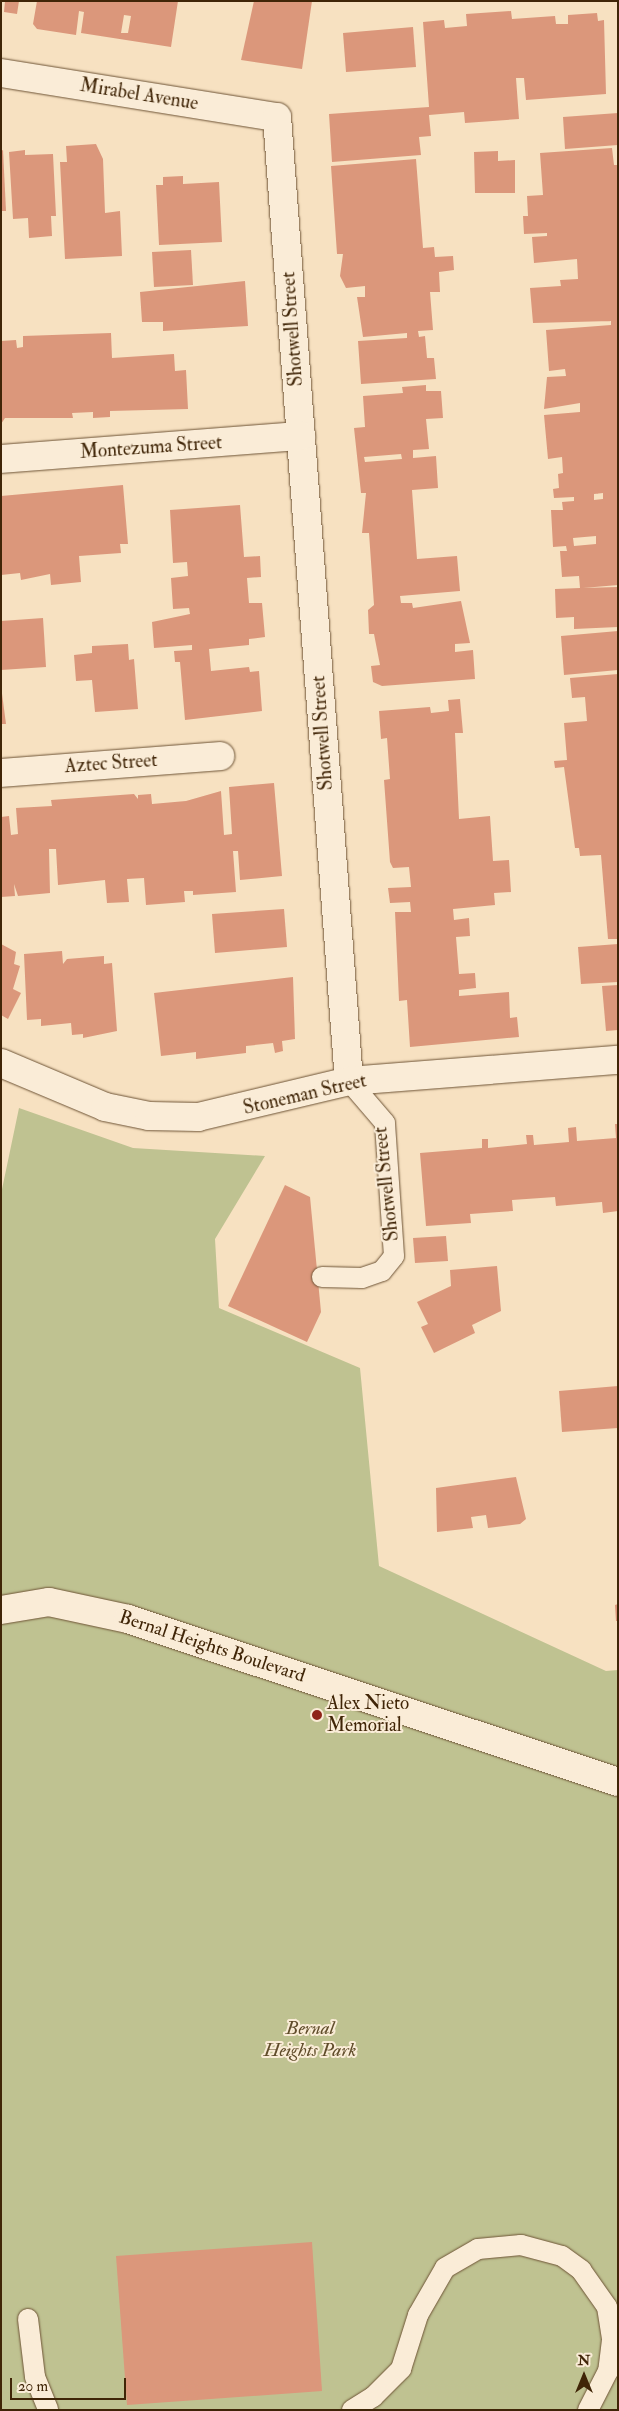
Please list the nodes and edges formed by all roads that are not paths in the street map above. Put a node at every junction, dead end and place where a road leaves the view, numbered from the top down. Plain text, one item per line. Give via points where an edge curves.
1 (1, 73) edge
2 (277, 117) joint
3 (300, 436) junction
4 (1, 459) edge
5 (220, 756) dead end
6 (1, 773) edge
7 (618, 1060) edge
8 (1, 1063) edge
9 (348, 1081) junction
10 (322, 1277) dead end
11 (1, 1610) edge
12 (618, 1782) edge
13 (28, 2319) dead end
14 (48, 2410) edge
15 (352, 2410) edge
16 (588, 2410) edge

1 - 2 street, Mirabel Avenue
2 - 3 street, Shotwell Street
3 - 4 street, Montezuma Street
3 - 9 street, Shotwell Street
5 - 6 street, Aztec Street
7 - 9 street, Stoneman Street
8 - 9 street, Stoneman Street via 69,1096 150,1116 198,1117
9 - 10 lane, Shotwell Street via 385,1123 394,1256 382,1271 362,1278
11 - 12 street, Bernal Heights Boulevard via 50,1602 128,1619
13 - 14 lane via 35,2377
15 - 16 lane via 373,2397 401,2369 418,2315 446,2268 478,2249 521,2245 562,2256 581,2270 607,2307 612,2340 608,2371

